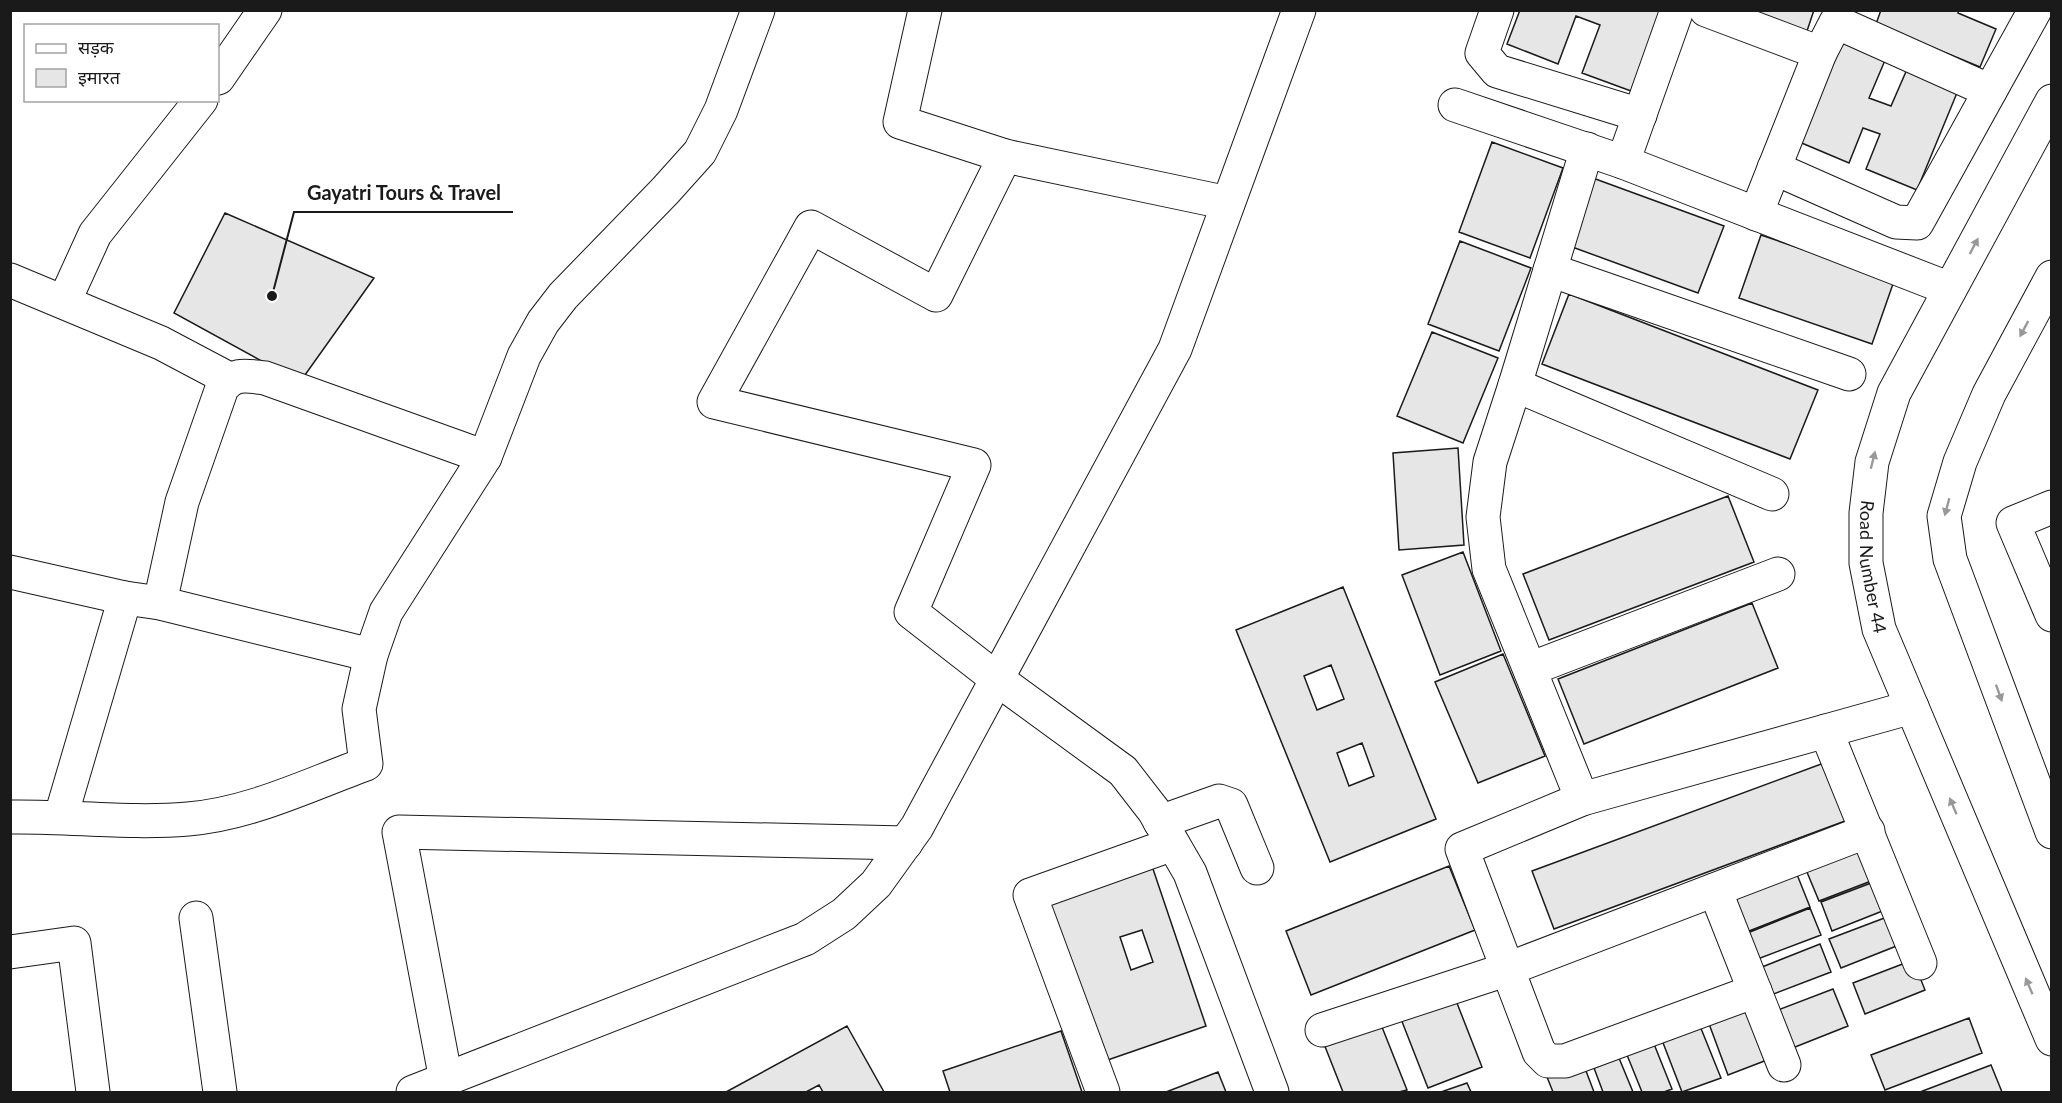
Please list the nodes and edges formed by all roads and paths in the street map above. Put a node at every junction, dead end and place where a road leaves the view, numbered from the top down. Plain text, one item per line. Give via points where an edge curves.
1 (265, 10) edge
2 (758, 10) edge
3 (925, 10) edge
4 (1299, 10) edge
5 (1497, 10) edge
6 (1677, 10) edge
7 (1706, 10) edge
8 (2035, 10) edge
9 (1838, 16) edge
10 (1820, 52) junction
11 (219, 77) edge
12 (1990, 91) junction
13 (2052, 101) edge
14 (199, 102) edge
15 (1455, 105) dead end
16 (1640, 115) junction
17 (1587, 149) junction
18 (1005, 156) junction
19 (1623, 162) junction
20 (1774, 168) junction
21 (1228, 203) junction
22 (1756, 214) junction
23 (1550, 270) junction
24 (2052, 278) edge
25 (10, 280) edge
26 (1950, 289) junction
27 (64, 302) junction
28 (1850, 374) dead end
29 (229, 379) junction
30 (1515, 385) junction
31 (485, 457) junction
32 (1772, 494) dead end
33 (2052, 507) edge
34 (10, 572) edge
35 (1778, 574) dead end
36 (125, 598) junction
37 (160, 603) junction
38 (2052, 615) edge
39 (371, 655) junction
40 (1530, 669) junction
41 (997, 679) junction
42 (1912, 707) junction
43 (1826, 731) junction
44 (2040, 764) edge
45 (1582, 800) junction
46 (62, 816) junction
47 (10, 817) edge
48 (1868, 831) junction
49 (2052, 832) edge
50 (1166, 833) junction
51 (906, 843) junction
52 (1257, 868) dead end
53 (1715, 890) junction
54 (196, 918) dead end
55 (10, 952) edge
56 (1920, 963) dead end
57 (1509, 969) junction
58 (1755, 991) junction
59 (1322, 1030) dead end
60 (2052, 1040) edge
61 (1784, 1065) dead end
62 (446, 1080) junction
63 (93, 1092) edge
64 (220, 1092) edge
65 (413, 1092) edge
66 (1103, 1092) edge
67 (1272, 1092) edge

1 - 11 street
2 - 31 street via 721,110 700,152 543,322 524,356
3 - 18 street via 900,122
4 - 21 street
5 - 16 street via 1482,54 1497,71
6 - 16 street
7 - 10 street
8 - 12 street
9 - 10 street
9 - 12 street
10 - 20 street
12 - 20 street via 1917,223 1896,222
26 -> 13 street, Road Number 44
14 - 27 street via 95,234
15 - 17 street
16 - 19 street
17 - 19 street
17 - 23 street
18 - 21 street
18 - 41 street via 936,295 811,227 714,402 974,465 911,612
19 - 22 street
20 - 22 street
21 - 41 street via 1175,349
22 - 26 street
23 - 28 street
23 - 30 street
24 -> 44 street via 1989,394 1960,462 1944,516 1950,560
25 - 27 street
42 -> 26 street, Road Number 44 via 1879,629 1866,563 1866,513 1872,462 1894,393
27 - 29 street via 161,343
29 - 31 street via 265,378
29 - 37 street via 222,387 182,502
30 - 32 street
30 - 40 street via 1490,462 1483,517 1489,569
31 - 39 street via 386,612
33 - 38 street via 2013,523
34 - 36 street
35 - 40 street
36 - 37 street
36 - 46 street
37 - 39 street
39 - 46 street via 359,709 366,764 244,810 132,821
40 - 45 street
41 - 50 street via 1123,771
41 - 51 street
42 - 43 street
60 -> 42 street, Road Number 44
43 - 45 street
43 - 48 street
44 - 49 street
45 - 57 street via 1462,849
46 - 47 street
48 - 53 street
48 - 56 street
50 - 52 street via 1219,801 1231,805
50 - 66 street via 1030,895
50 - 67 street via 1190,873
51 - 62 street via 876,884 844,914 805,939
51 - 62 street via 399,832
53 - 57 street
53 - 58 street
54 - 64 street
55 - 63 street via 74,943
57 - 58 street via 1539,1052 1548,1061 1565,1061
57 - 59 street
58 - 61 street
62 - 65 street

